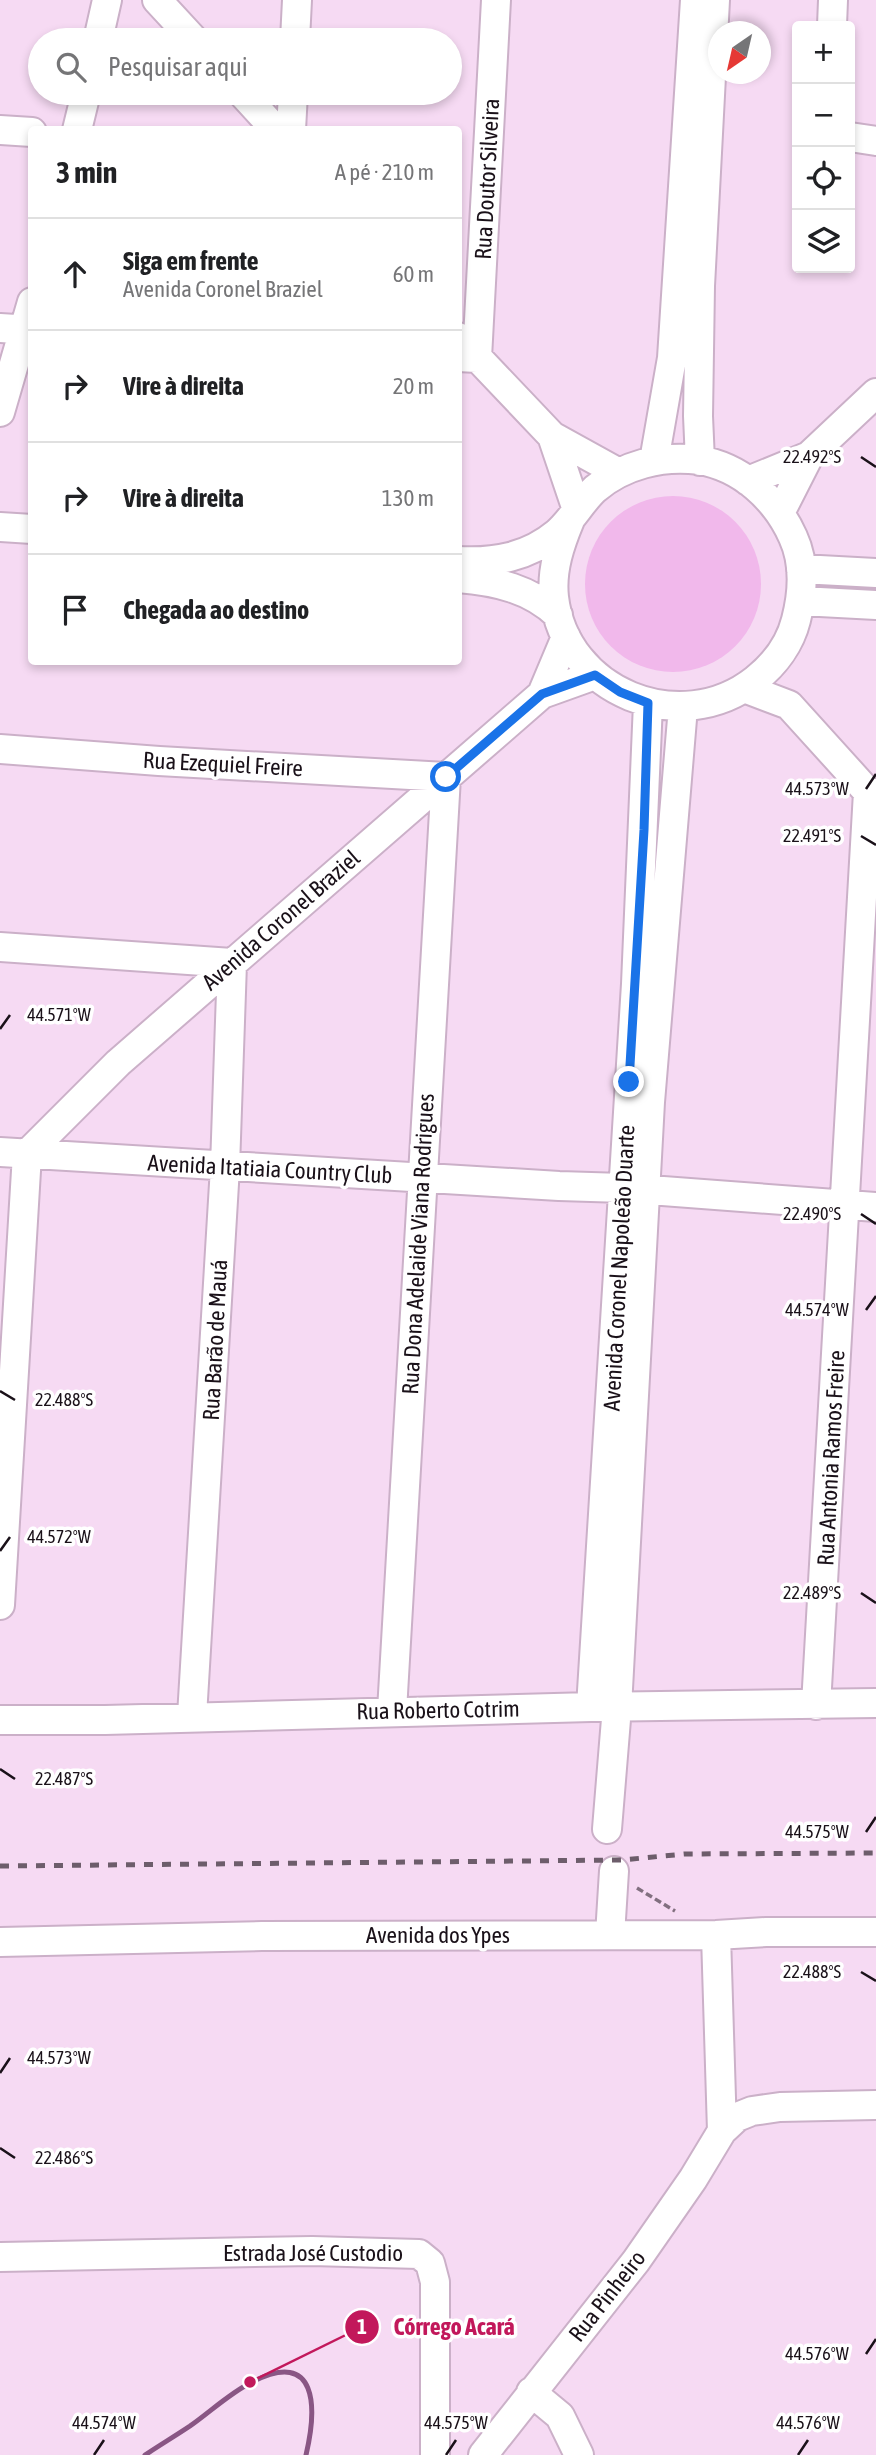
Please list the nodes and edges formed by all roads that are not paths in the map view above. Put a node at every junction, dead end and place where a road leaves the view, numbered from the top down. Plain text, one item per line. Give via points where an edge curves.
1 (107, 0) edge
2 (157, 0) edge
3 (297, 0) edge
4 (496, 0) edge
5 (695, 0) edge
6 (715, 0) edge
7 (833, 0) edge
8 (832, 21) edge
9 (101, 28) edge
10 (183, 28) edge
11 (296, 28) edge
12 (83, 105) edge
13 (253, 105) edge
14 (292, 105) edge
15 (78, 126) edge
16 (272, 126) edge
17 (291, 126) edge
18 (0, 130) edge
19 (28, 132) edge
20 (855, 138) edge
21 (876, 141) edge
22 (28, 310) edge
23 (19, 329) edge
24 (468, 358) edge
25 (876, 393) edge
26 (0, 412) edge
27 (552, 436) junction
28 (809, 456) junction
29 (654, 461) junction
30 (700, 461) junction
31 (619, 473) junction
32 (748, 481) junction
33 (780, 513) junction
34 (573, 515) junction
35 (0, 527) edge
36 (28, 529) edge
37 (0, 545) edge
38 (28, 547) edge
39 (802, 569) junction
40 (469, 570) edge
41 (876, 573) edge
42 (801, 601) junction
43 (876, 605) edge
44 (562, 626) junction
45 (781, 653) junction
46 (595, 675) junction
47 (744, 688) junction
48 (542, 694) junction
49 (648, 703) junction
50 (789, 705) junction
51 (683, 707) junction
52 (0, 749) edge
53 (446, 777) junction
54 (873, 795) edge
55 (0, 947) edge
56 (232, 963) junction
57 (14, 1153) edge
58 (225, 1167) junction
59 (421, 1178) junction
60 (635, 1189) junction
61 (845, 1205) junction
62 (876, 1207) edge
63 (0, 1605) edge
64 (876, 1703) edge
65 (816, 1705) junction
66 (604, 1707) junction
67 (392, 1711) junction
68 (192, 1716) junction
69 (0, 1720) edge
70 (607, 1829) dead end
71 (623, 1875) road end
72 (876, 1932) edge
73 (610, 1935) junction
74 (716, 1936) junction
75 (0, 1942) edge
76 (876, 2105) edge
77 (722, 2132) junction
78 (0, 2257) edge
79 (531, 2392) junction
80 (435, 2455) edge
81 (483, 2455) edge
82 (579, 2455) edge

1 - 9 street
2 - 10 street
3 - 11 street
4 - 24 street, Rua Doutor Silveira
5 - 29 street via 672,358
6 - 30 street via 699,312
7 - 8 street
12 - 15 street
13 - 16 street
14 - 17 street
18 - 19 street
20 - 21 street
22 - 23 street
23 - 26 street
24 - 27 street via 518,398
25 - 28 street
27 - 31 street
27 - 34 street
28 - 32 street
28 - 33 street
29 - 30 street
29 - 31 street
30 - 32 street via 726,468
31 - 34 street via 596,489
32 - 33 street
33 - 39 street
34 - 40 street via 547,540 519,555
34 - 44 street via 558,548 554,578
35 - 36 street
37 - 38 street
39 - 41 street
39 - 42 street
40 - 44 street via 544,602
42 - 43 street
42 - 45 street
44 - 46 street
44 - 48 street, Avenida Coronel Braziel
45 - 47 street
45 - 50 street
46 - 48 street, Avenida Coronel Braziel
46 - 49 street
47 - 50 street
47 - 51 street via 715,702
48 - 53 street, Avenida Coronel Braziel
49 - 51 street
49 - 60 street, Avenida Coronel Napoleão Duarte via 637,971
50 - 54 street
51 - 60 street, Avenida Coronel Napoleão Duarte
52 - 53 street, Rua Ezequiel Freire
53 - 56 street, Avenida Coronel Braziel
53 - 59 street, Rua Dona Adelaide Viana Rodrigues
54 - 61 street, Rua Antonia Ramos Freire
55 - 56 street
56 - 57 street, Avenida Coronel Braziel
56 - 58 street, Rua Barão de Mauá
57 - 58 street, Avenida Itatiaia Country Club
57 - 63 street
58 - 59 street, Avenida Itatiaia Country Club
58 - 68 street, Rua Barão de Mauá
59 - 60 street, Avenida Itatiaia Country Club
59 - 67 street, Rua Dona Adelaide Viana Rodrigues
60 - 61 street, Avenida Itatiaia Country Club
60 - 66 street, Avenida Coronel Napoleão Duarte
61 - 62 street, Avenida Itatiaia Country Club
61 - 65 street, Rua Antonia Ramos Freire
64 - 65 street, Rua Roberto Cotrim
65 - 66 street, Rua Roberto Cotrim
66 - 67 street, Rua Roberto Cotrim
66 - 70 street, Avenida Coronel Napoleão Duarte
67 - 68 street, Rua Roberto Cotrim
68 - 69 street, Rua Roberto Cotrim
71 - 73 street
72 - 74 street, Avenida dos Ypes
73 - 74 street, Avenida dos Ypes
73 - 75 street, Avenida dos Ypes
74 - 77 street
76 - 77 street, Rua Pinheiro via 752,2111 737,2117
77 - 79 street, Rua Pinheiro via 636,2261
78 - 80 street, Estrada José Custodio via 312,2251 419,2254 430,2263 435,2282
79 - 81 street, Rua Pinheiro
79 - 82 street via 560,2416

